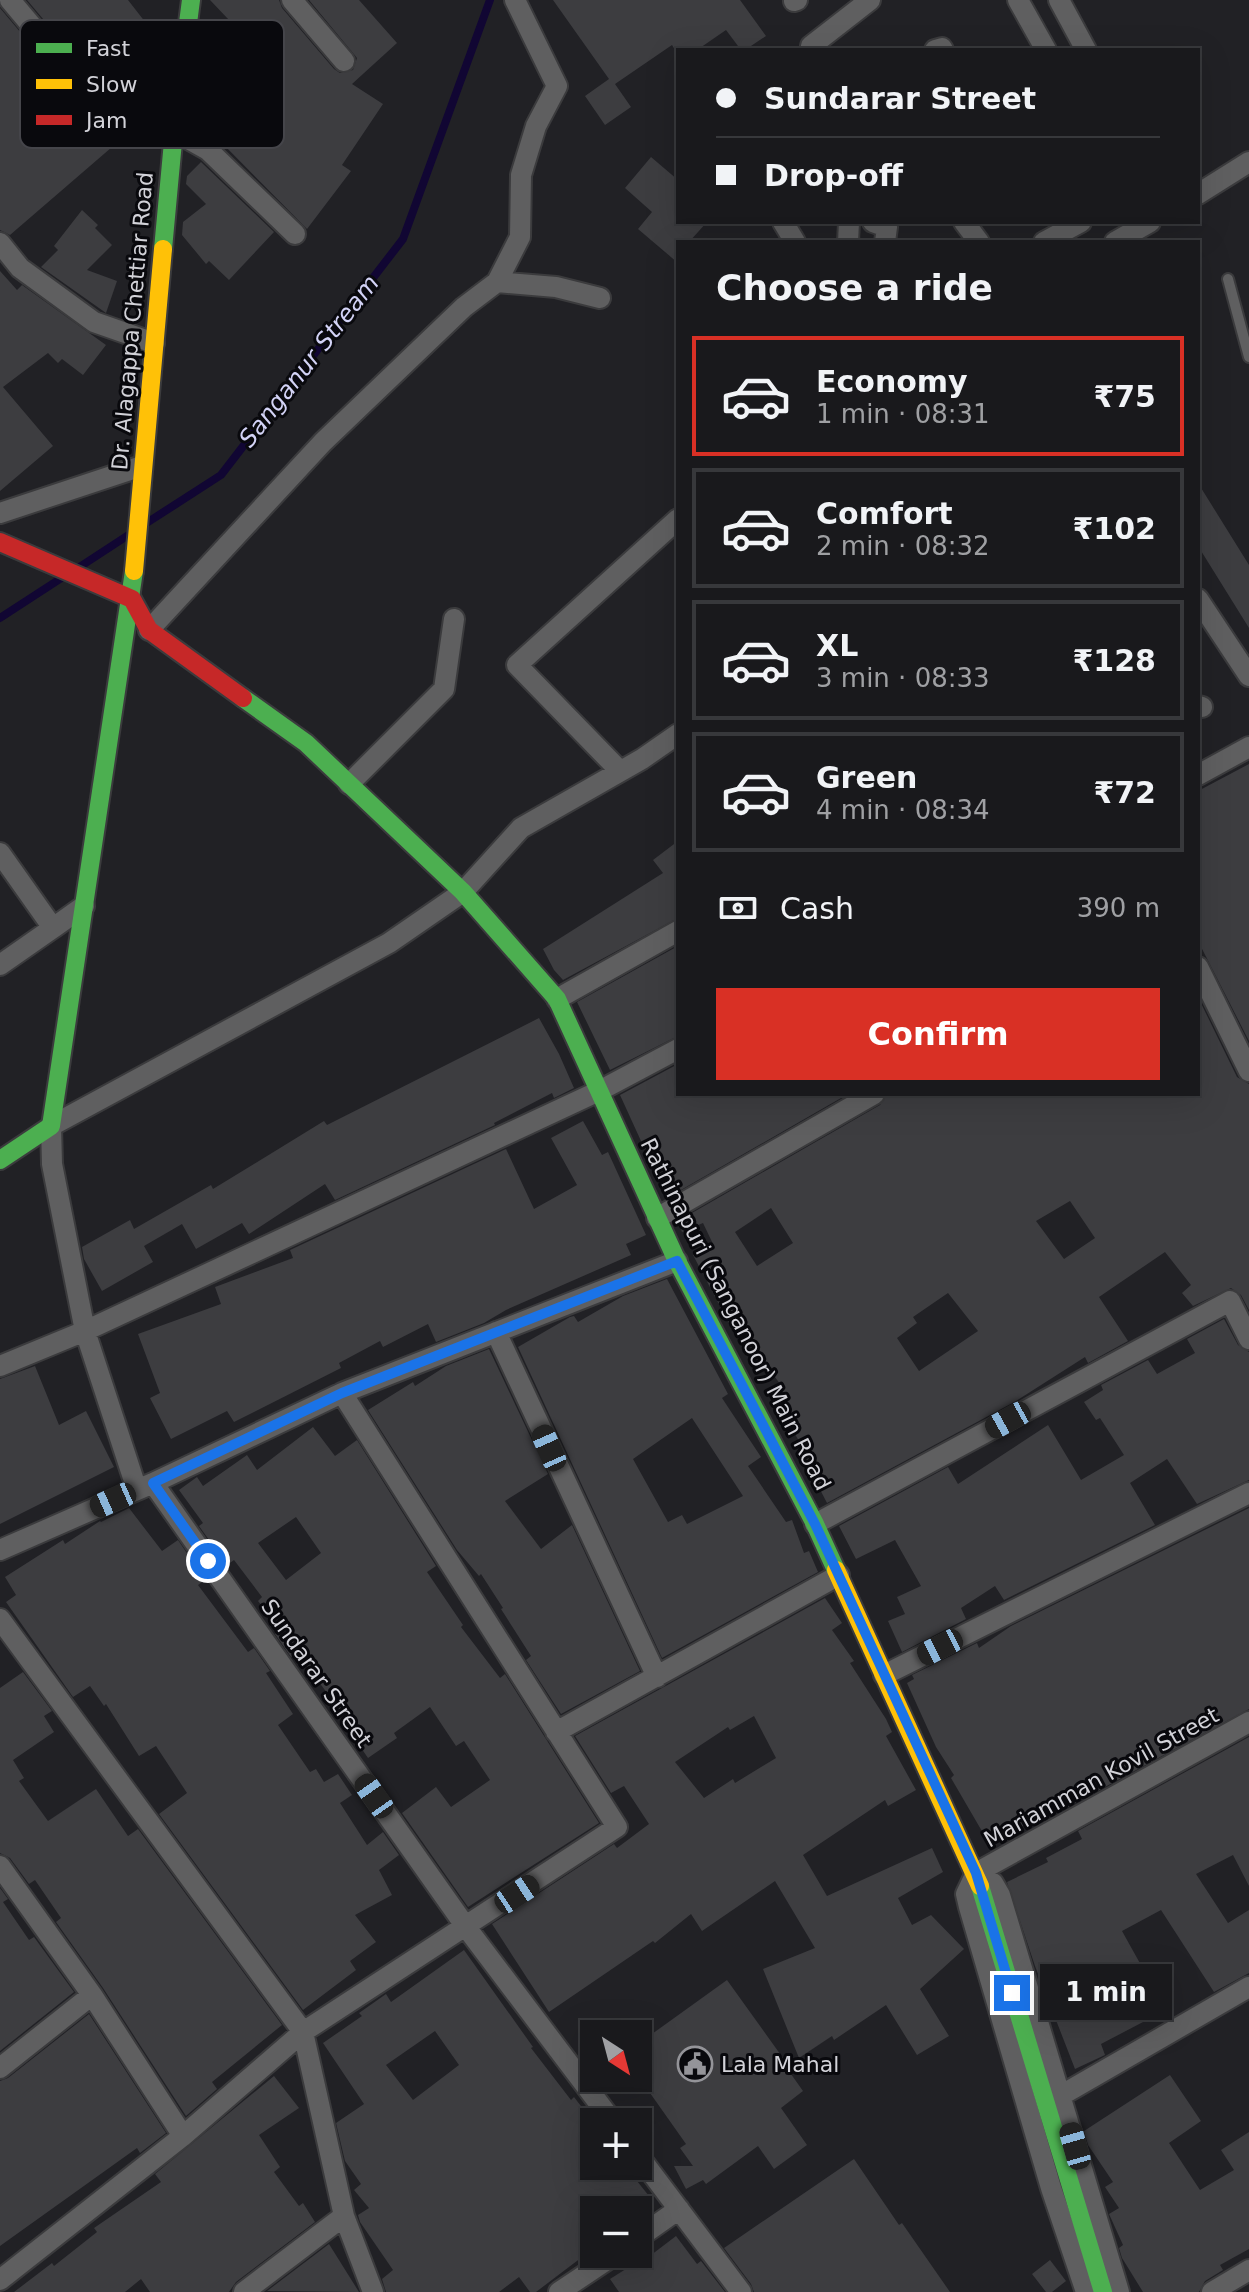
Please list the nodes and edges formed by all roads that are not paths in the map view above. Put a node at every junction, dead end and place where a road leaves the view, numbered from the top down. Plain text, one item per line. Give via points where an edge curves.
1 (10, 0) edge
2 (191, 0) edge
3 (292, 0) edge
4 (515, 0) edge
5 (870, 0) edge
6 (1018, 0) edge
7 (1059, 0) edge
8 (27, 20) edge
9 (188, 20) edge
10 (812, 48) edge
11 (1045, 48) edge
12 (1085, 48) edge
13 (344, 61) dead end
14 (172, 148) edge
15 (204, 148) edge
16 (1249, 162) edge
17 (1200, 193) edge
18 (879, 224) edge
19 (1077, 224) edge
20 (1146, 224) edge
21 (295, 234) dead end
22 (885, 240) edge
23 (1048, 240) edge
24 (1118, 240) edge
25 (0, 243) edge
26 (1228, 279) dead end
27 (497, 282) junction
28 (600, 298) dead end
29 (154, 343) junction
30 (1249, 357) edge
31 (141, 472) junction
32 (0, 513) edge
33 (676, 521) edge
34 (0, 542) edge
35 (132, 599) junction
36 (1200, 602) edge
37 (454, 619) dead end
38 (149, 630) junction
39 (1249, 676) edge
40 (676, 735) edge
41 (1249, 747) edge
42 (620, 771) junction
43 (1200, 774) edge
44 (349, 784) junction
45 (0, 853) edge
46 (463, 892) junction
47 (84, 906) junction
48 (53, 928) junction
49 (676, 932) edge
50 (0, 965) edge
51 (1200, 971) edge
52 (557, 999) junction
53 (676, 1050) edge
54 (1249, 1071) edge
55 (599, 1091) junction
56 (870, 1096) edge
57 (51, 1126) junction
58 (0, 1160) edge
59 (657, 1218) junction
60 (677, 1261) junction
61 (85, 1331) junction
62 (496, 1332) junction
63 (1249, 1339) edge
64 (0, 1366) edge
65 (342, 1393) junction
66 (145, 1486) junction
67 (1249, 1493) edge
68 (815, 1524) junction
69 (0, 1550) edge
70 (839, 1575) junction
71 (0, 1619) edge
72 (884, 1675) junction
73 (657, 1677) junction
74 (1249, 1722) edge
75 (556, 1732) junction
76 (0, 1866) edge
77 (976, 1873) junction
78 (466, 1927) junction
79 (1249, 1987) edge
80 (92, 1995) junction
81 (303, 2032) junction
82 (0, 2068) edge
83 (1060, 2096) junction
84 (602, 2108) edge
85 (183, 2136) junction
86 (652, 2173) edge
87 (679, 2209) junction
88 (344, 2216) junction
89 (652, 2228) edge
90 (595, 2268) edge
91 (1249, 2270) edge
92 (0, 2280) edge
93 (244, 2292) edge
94 (373, 2292) edge
95 (559, 2292) edge
96 (741, 2292) edge
97 (1086, 2292) edge
98 (1103, 2292) edge
99 (1119, 2292) edge
100 (1212, 2292) edge

1 - 8 street
2 - 9 street, Dr. Alagappa Chettiar Road
3 - 13 street
4 - 27 street via 557,86 536,126 521,175 520,237
5 - 10 street
6 - 11 street
7 - 12 street
14 - 29 street, Dr. Alagappa Chettiar Road
15 - 21 street
16 - 17 street
18 - 22 street via 887,227
19 - 23 street
20 - 24 street
25 - 29 street via 20,268 94,322
26 - 30 lane
27 - 28 street via 556,287
27 - 38 street via 323,442
29 - 31 street, Dr. Alagappa Chettiar Road
31 - 32 street
31 - 35 street, Dr. Alagappa Chettiar Road
33 - 42 street via 517,665
34 - 35 street
35 - 38 street, Rathinapuri (Sanganoor) Main Road
35 - 47 street, Dr. Alagappa Chettiar Road
36 - 39 street
37 - 44 street via 444,689
38 - 44 street, Rathinapuri (Sanganoor) Main Road via 306,743
40 - 42 street
41 - 43 street
42 - 46 street via 521,828
44 - 46 street, Rathinapuri (Sanganoor) Main Road
45 - 48 street
46 - 52 street, Rathinapuri (Sanganoor) Main Road
46 - 57 street via 389,943
47 - 48 street
47 - 57 street, Dr. Alagappa Chettiar Road
48 - 50 street
49 - 52 street
51 - 54 street
52 - 55 street, Rathinapuri (Sanganoor) Main Road
53 - 55 street
55 - 59 street, Rathinapuri (Sanganoor) Main Road
55 - 61 street
56 - 59 street
57 - 58 street
57 - 61 street, Sundarar Street via 52,1164
59 - 60 street, Rathinapuri (Sanganoor) Main Road
60 - 62 street
60 - 68 street, Rathinapuri (Sanganoor) Main Road
61 - 64 street
61 - 66 street, Sundarar Street
62 - 65 street
62 - 73 street
63 - 68 street via 1230,1301
65 - 66 street
65 - 75 street
66 - 69 street
66 - 78 street, Sundarar Street
67 - 72 street
68 - 70 street, Rathinapuri (Sanganoor) Main Road
70 - 72 street, Rathinapuri (Sanganoor) Main Road
70 - 73 street
71 - 81 street
72 - 77 street, Rathinapuri (Sanganoor) Main Road
73 - 75 street
74 - 77 street, Mariamman Kovil Street
75 - 78 street via 617,1827
76 - 80 street
77 - 83 street via 993,1883 1000,1895
77 - 97 street via 966,1894 969,1907
77 - 98 street, Rathinapuri (Sanganoor) Main Road
78 - 81 street
78 - 84 street, Sundarar Street
79 - 83 street
80 - 82 street
80 - 85 street
81 - 85 street
81 - 88 street
83 - 99 street
85 - 92 street
86 - 87 street
87 - 89 street
87 - 96 street
88 - 93 street
88 - 94 street
90 - 95 street
91 - 100 street

